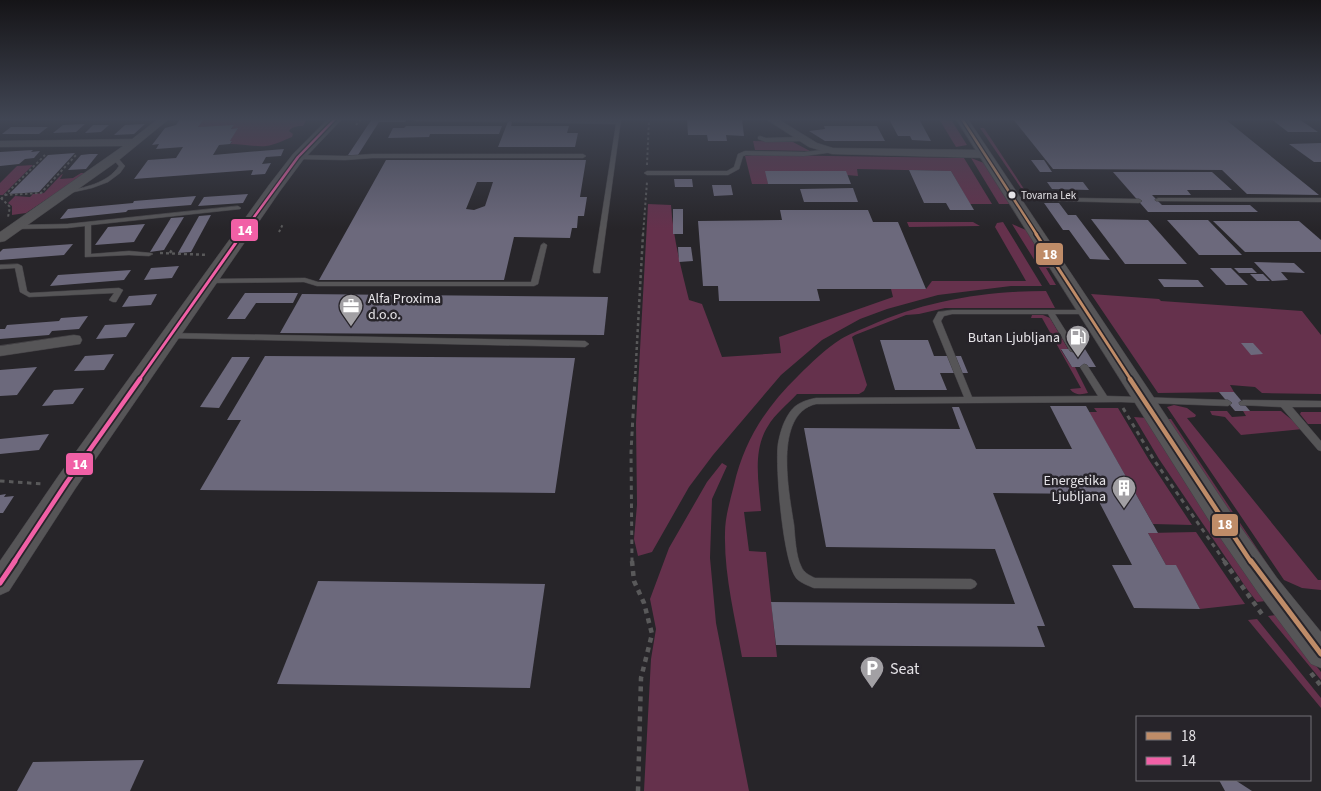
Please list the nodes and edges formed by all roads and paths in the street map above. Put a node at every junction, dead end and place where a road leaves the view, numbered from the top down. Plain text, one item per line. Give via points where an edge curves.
1 (46, 156) edge
2 (75, 156) edge
3 (119, 156) edge
4 (583, 156) dead end
5 (614, 156) edge
6 (648, 156) edge
7 (740, 156) edge
8 (986, 156) edge
9 (298, 158) joint
10 (647, 172) junction
11 (5, 196) junction
12 (1, 198) edge
13 (1014, 199) junction
14 (1158, 200) dead end
15 (1321, 200) edge
16 (1138, 201) dead end
17 (238, 208) dead end
18 (28, 217) junction
19 (88, 223) junction
20 (283, 224) dead end
21 (16, 227) junction
22 (279, 232) dead end
23 (0, 238) edge
24 (544, 245) dead end
25 (173, 248) dead end
26 (170, 253) junction
27 (149, 254) joint
28 (213, 255) dead end
29 (0, 267) edge
30 (597, 271) dead end
31 (208, 281) junction
32 (113, 300) dead end
33 (1050, 312) junction
34 (1087, 312) junction
35 (169, 336) junction
36 (74, 340) dead end
37 (585, 344) dead end
38 (1073, 349) dead end
39 (0, 352) edge
40 (1084, 367) dead end
41 (969, 399) junction
42 (1104, 399) junction
43 (1144, 400) junction
44 (1228, 402) dead end
45 (1243, 403) dead end
46 (1284, 404) junction
47 (1321, 404) edge
48 (1321, 447) edge
49 (0, 481) edge
50 (47, 484) dead end
51 (0, 583) edge
52 (971, 584) dead end
53 (1321, 654) edge
54 (638, 791) edge

1 - 11 path
2 - 11 path via 41,193
3 - 18 street
4 - 9 lane
5 - 30 lane
6 - 10 path
7 - 10 lane via 737,168 728,173
8 - 13 street
9 - 31 street
10 - 54 path via 631,452 634,581 652,634 641,678
11 - 12 path
12 - 18 path via 10,207 7,216
13 - 16 lane
13 - 34 street
14 - 15 lane
17 - 19 lane
18 - 21 street
19 - 21 lane
19 - 27 lane via 87,256
20 - 22 path
21 - 23 street
24 - 31 lane via 534,284
25 - 26 path
26 - 27 path
26 - 28 path
29 - 32 lane via 18,266 24,292 29,295 119,290
31 - 35 street
33 - 34 lane
33 - 38 lane
33 - 41 lane via 952,312 938,317
34 - 43 street
35 - 37 lane
35 - 51 street
36 - 39 street
40 - 42 lane
41 - 42 lane
41 - 52 lane via 807,403 793,414 786,428 782,471 795,566 801,576 814,583
42 - 43 lane
43 - 44 lane
43 - 53 street via 1250,562
45 - 46 lane
46 - 47 lane
46 - 48 lane
49 - 50 path

